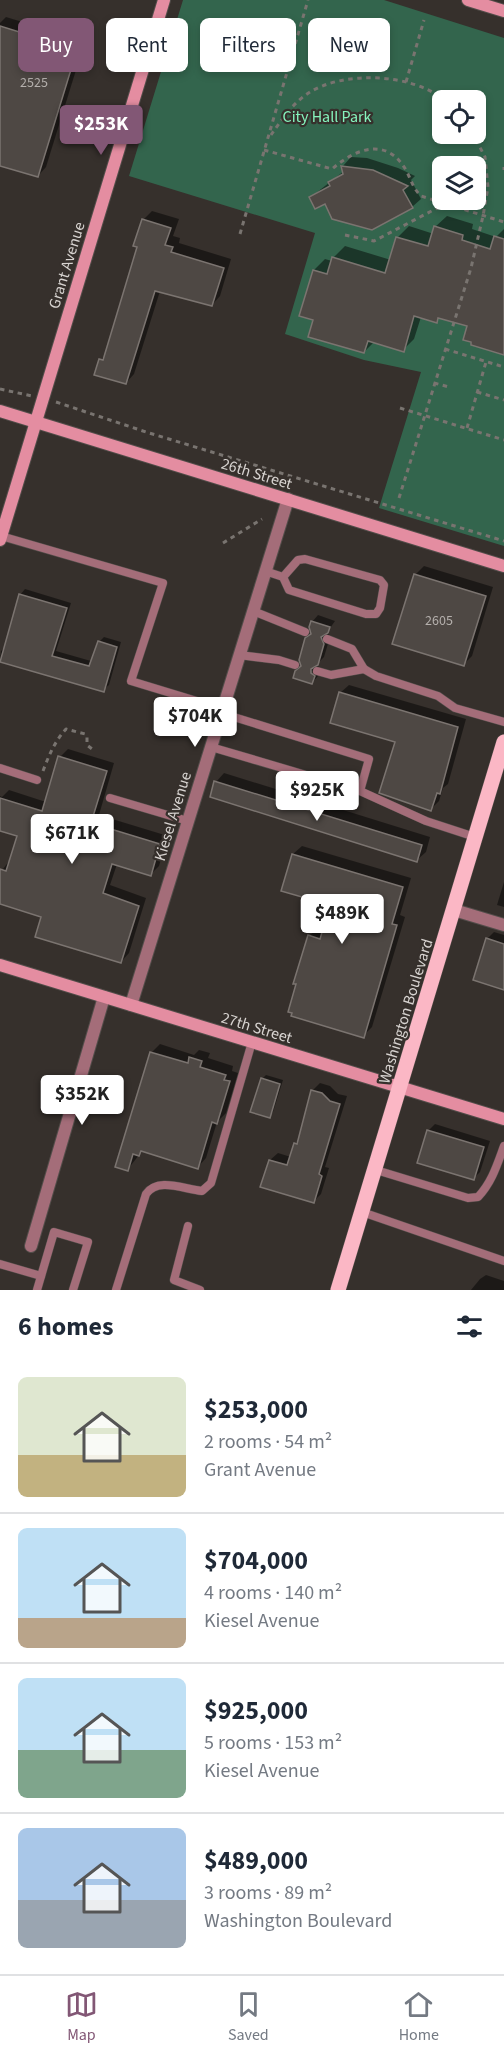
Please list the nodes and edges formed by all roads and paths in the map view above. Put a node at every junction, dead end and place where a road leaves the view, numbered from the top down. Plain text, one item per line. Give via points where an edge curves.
1 (164, 0) edge
2 (308, 0) edge
3 (468, 0) edge
4 (504, 11) edge
5 (424, 20) dead end
6 (406, 82) junction
7 (432, 94) edge
8 (268, 139) junction
9 (478, 144) edge
10 (264, 150) junction
11 (432, 200) edge
12 (433, 210) edge
13 (464, 210) edge
14 (483, 216) junction
15 (504, 222) edge
16 (240, 234) dead end
17 (345, 234) dead end
18 (445, 349) junction
19 (486, 362) junction
20 (504, 368) edge
21 (434, 382) junction
22 (449, 387) dead end
23 (0, 389) edge
24 (477, 392) junction
25 (43, 399) junction
26 (504, 400) edge
27 (400, 408) dead end
28 (0, 411) edge
29 (424, 416) junction
30 (36, 422) junction
31 (467, 428) junction
32 (504, 440) edge
33 (399, 498) dead end
34 (288, 500) junction
35 (262, 519) dead end
36 (1, 538) edge
37 (504, 541) edge
38 (223, 543) dead end
39 (504, 566) edge
40 (265, 572) junction
41 (283, 578) junction
42 (253, 611) junction
43 (305, 632) dead end
44 (327, 639) dead end
45 (239, 655) junction
46 (295, 664) dead end
47 (364, 669) junction
48 (317, 671) dead end
49 (222, 711) junction
50 (504, 722) edge
51 (504, 742) edge
52 (211, 747) junction
53 (92, 749) dead end
54 (0, 768) edge
55 (37, 780) joint
56 (360, 791) junction
57 (110, 798) dead end
58 (188, 821) junction
59 (476, 837) junction
60 (454, 910) junction
61 (504, 925) edge
62 (0, 965) edge
63 (104, 997) junction
64 (131, 1005) junction
65 (252, 1042) junction
66 (400, 1088) junction
67 (504, 1119) edge
68 (504, 1146) edge
69 (375, 1170) junction
70 (362, 1212) junction
71 (188, 1226) dead end
72 (31, 1246) dead end
73 (504, 1261) edge
74 (0, 1264) edge
75 (41, 1276) junction
76 (37, 1290) edge
77 (73, 1290) edge
78 (116, 1290) edge
79 (200, 1290) edge
80 (338, 1290) edge

1 - 25 street, Grant Avenue
2 - 8 path
3 - 4 street
5 - 6 path
6 - 7 path
6 - 8 path via 375,77 340,80 308,93
8 - 10 path
9 - 14 path via 485,158 488,187
10 - 11 path via 332,169 359,150 383,151 406,171 413,189
10 - 16 path
12 - 17 path via 374,241
13 - 14 path
14 - 15 path
14 - 18 path
18 - 19 path
18 - 21 path
19 - 20 path
19 - 24 path
21 - 22 path
21 - 29 path
23 - 25 path
24 - 26 path
24 - 31 path
25 - 30 street, Grant Avenue
25 - 37 path
27 - 29 path
28 - 30 street, 26th Street
29 - 31 path
29 - 33 path
30 - 34 street, 26th Street
30 - 36 street, Grant Avenue
31 - 32 path
34 - 39 street, 26th Street
34 - 40 street, Kiesel Avenue
35 - 38 path
36 - 49 lane via 163,583 131,681
40 - 41 lane
40 - 42 street, Kiesel Avenue
41 - 41 lane via 289,590 366,614 376,614 380,608 384,585 380,580 305,559 298,560
42 - 43 lane
42 - 45 street, Kiesel Avenue
44 - 47 lane via 352,649
45 - 46 lane
45 - 49 street, Kiesel Avenue
47 - 48 lane via 331,675
47 - 50 lane via 438,696 455,708
49 - 52 street, Kiesel Avenue
49 - 56 lane via 369,759
51 - 59 main road, Washington Boulevard
52 - 56 lane
52 - 58 street, Kiesel Avenue
53 - 55 path via 85,734 66,729 51,749 40,781
54 - 55 lane
56 - 59 lane via 426,821
57 - 58 lane
58 - 64 street, Kiesel Avenue
59 - 60 main road, Washington Boulevard
60 - 61 street
60 - 66 main road, Washington Boulevard
62 - 63 street, 27th Street
63 - 64 street, 27th Street
63 - 72 street
64 - 65 street, 27th Street
65 - 66 street, 27th Street
65 - 78 lane via 211,1183 202,1191 161,1184 151,1187
66 - 67 street, 27th Street
66 - 69 main road, Washington Boulevard
68 - 69 lane via 493,1176 478,1197 468,1198
69 - 70 main road, Washington Boulevard
70 - 73 lane
70 - 80 main road, Washington Boulevard
71 - 79 lane via 174,1280
74 - 75 lane
75 - 76 lane
75 - 77 lane via 54,1232 88,1242

